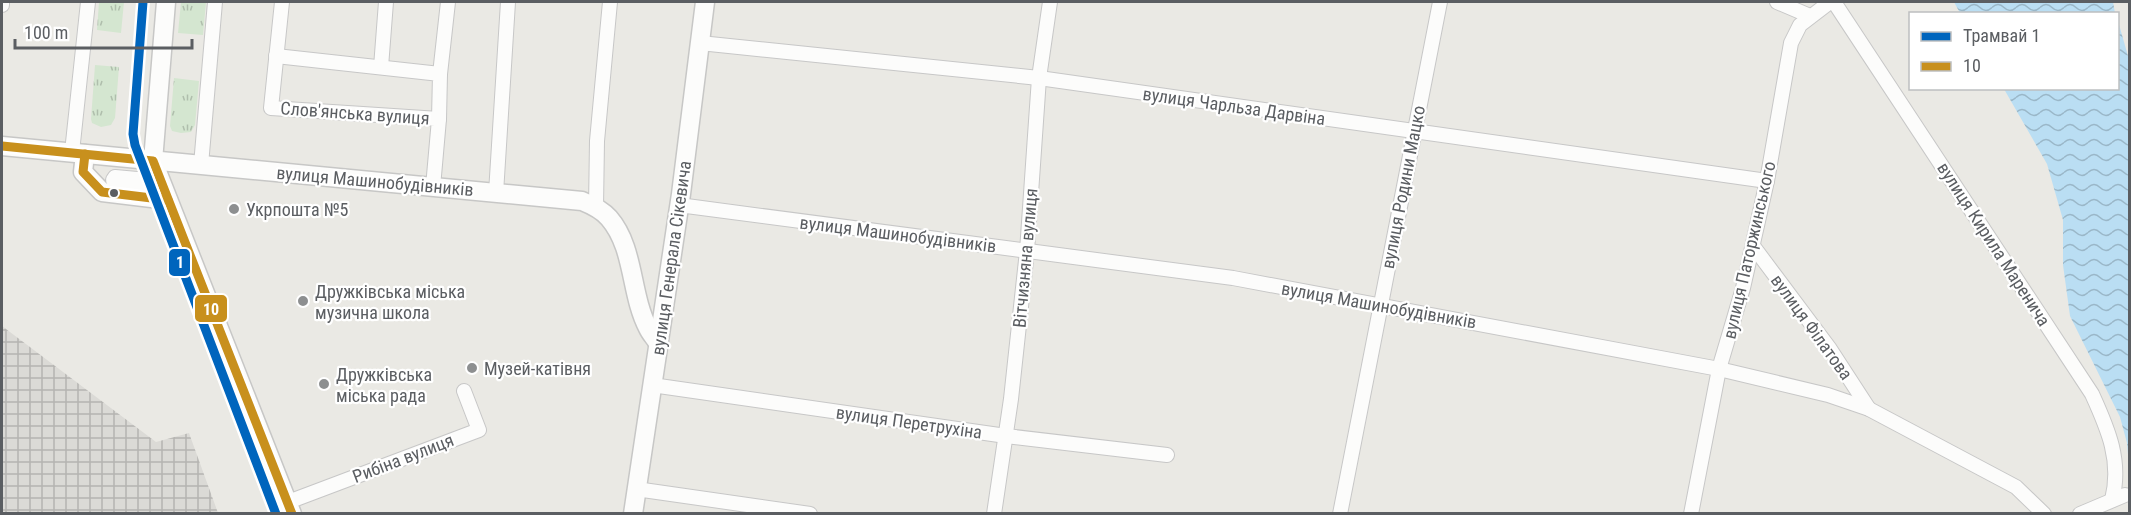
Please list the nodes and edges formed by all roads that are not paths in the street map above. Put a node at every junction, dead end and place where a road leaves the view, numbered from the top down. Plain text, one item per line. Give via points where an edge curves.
1 (88, 2) edge
2 (166, 2) edge
3 (215, 2) edge
4 (282, 2) edge
5 (386, 2) edge
6 (448, 2) edge
7 (508, 2) edge
8 (610, 2) edge
9 (705, 2) edge
10 (1050, 2) edge
11 (1440, 2) edge
12 (1776, 2) edge
13 (1832, 2) edge
14 (1810, 16) junction
15 (699, 43) junction
16 (276, 56) junction
17 (381, 67) junction
18 (440, 74) junction
19 (1040, 78) junction
20 (439, 119) junction
21 (1414, 131) junction
22 (2, 146) edge
23 (79, 153) junction
24 (153, 161) junction
25 (201, 165) junction
26 (1767, 181) junction
27 (433, 187) junction
28 (496, 193) junction
29 (168, 200) junction
30 (679, 205) junction
31 (596, 207) junction
32 (1753, 246) junction
33 (1027, 251) junction
34 (1380, 305) junction
35 (658, 343) junction
36 (1719, 369) junction
37 (652, 385) junction
38 (464, 391) dead end
39 (1869, 409) junction
40 (1006, 436) junction
41 (1167, 455) dead end
42 (636, 489) junction
43 (290, 508) edge
44 (633, 513) edge
45 (810, 513) edge
46 (994, 513) edge
47 (1340, 513) edge
48 (1691, 513) edge
49 (2044, 513) edge
50 (2080, 513) edge

1 - 23 street
2 - 24 street
3 - 25 street
4 - 16 street
5 - 17 street
6 - 18 street, Слов'янська вулиця
7 - 28 street
8 - 31 street via 597,141
9 - 15 street, вулиця Генерала Сікевича
10 - 19 street, Вітчизняна вулиця
11 - 21 street, вулиця Родини Мацко
12 - 14 street
13 - 14 street, вулиця Паторжинського
13 - 50 street, вулиця Кирила Маренича via 2092,394 2109,430 2118,498
14 - 26 street, вулиця Паторжинського via 1791,43
15 - 19 street, вулиця Чарльза Дарвіна
15 - 30 street, вулиця Генерала Сікевича
16 - 17 street
16 - 20 street, Слов'янська вулиця via 271,108
17 - 18 street
18 - 20 street, Слов'янська вулиця
19 - 21 street, вулиця Чарльза Дарвіна
19 - 33 street, Вітчизняна вулиця
20 - 27 street, Слов'янська вулиця
21 - 26 street, вулиця Чарльза Дарвіна
21 - 34 street, вулиця Родини Мацко
22 - 23 street, вулиця Машинобудівників
23 - 24 street, вулиця Машинобудівників
23 - 29 street via 83,171 102,192
24 - 25 street, вулиця Машинобудівників
24 - 29 street
25 - 27 street, вулиця Машинобудівників
26 - 32 street, вулиця Паторжинського
27 - 28 street, вулиця Машинобудівників
28 - 31 street, вулиця Машинобудівників via 582,201
29 - 43 street
30 - 33 street, вулиця Машинобудівників
30 - 35 street, вулиця Генерала Сікевича
31 - 35 street via 622,238 640,307
32 - 36 street, вулиця Паторжинського
32 - 39 street, вулиця Філатова via 1830,349
33 - 34 street, вулиця Машинобудівників via 1233,278
33 - 40 street, Вітчизняна вулиця
34 - 36 street, вулиця Машинобудівників
34 - 47 street, вулиця Родини Мацко
35 - 37 street, вулиця Генерала Сікевича
36 - 39 street, вулиця Машинобудівників
36 - 48 street, вулиця Паторжинського
37 - 40 street, вулиця Перетрухіна
37 - 42 street, вулиця Генерала Сікевича
38 - 43 street, Рибіна вулиця via 479,430
39 - 49 street, вулиця Машинобудівників via 2016,487
40 - 41 street, вулиця Перетрухіна
40 - 46 street, Вітчизняна вулиця
42 - 44 street, вулиця Генерала Сікевича
42 - 45 street

